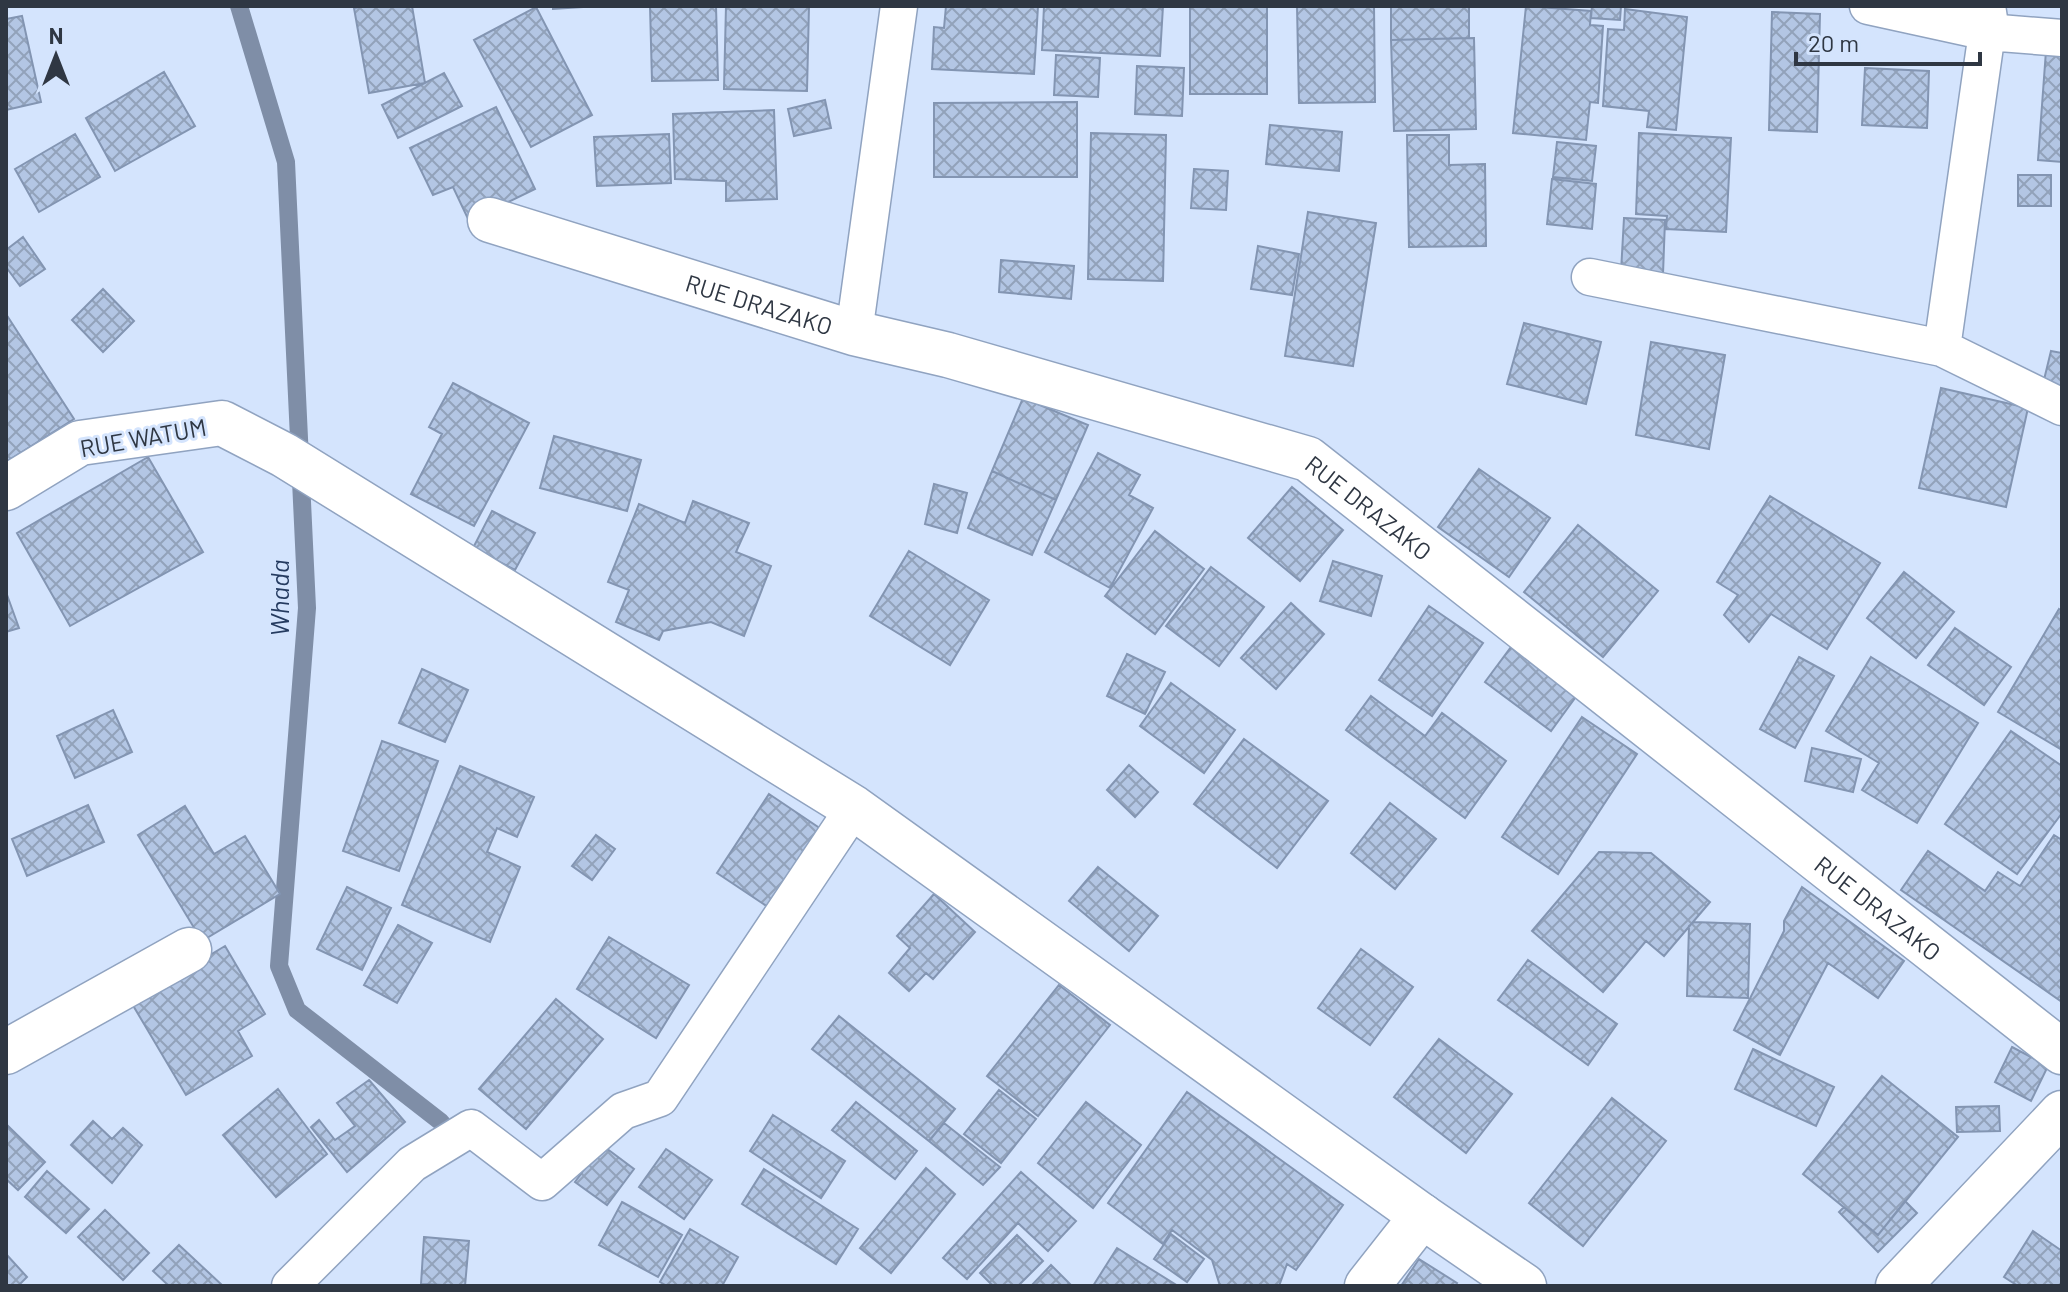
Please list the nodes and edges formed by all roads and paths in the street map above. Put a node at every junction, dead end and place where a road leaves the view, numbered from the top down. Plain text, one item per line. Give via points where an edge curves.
1 (899, 6) edge
2 (1868, 6) edge
3 (1985, 19) edge
4 (2062, 38) edge
5 (490, 220) dead end
6 (1590, 277) dead end
7 (854, 333) junction
8 (1942, 348) junction
9 (2062, 407) edge
10 (6, 488) edge
11 (854, 808) junction
12 (189, 950) dead end
13 (6, 1052) edge
14 (2062, 1052) edge
15 (2062, 1113) edge
16 (1422, 1216) junction
17 (290, 1286) edge
18 (1367, 1286) edge
19 (1524, 1286) edge
20 (1898, 1286) edge

1 - 7 lane
2 - 3 lane
3 - 4 lane
3 - 8 lane
5 - 7 street, RUE DRAZAKO
6 - 8 lane
7 - 14 street, RUE DRAZAKO via 1308,459
8 - 9 lane
10 - 11 street, RUE WATUM via 80,443 222,423 284,455
11 - 16 street, RUE WATUM
11 - 17 lane via 660,1098 623,1111 542,1182 471,1128 412,1164
12 - 13 street
15 - 20 street
16 - 18 street
16 - 19 street, RUE WATUM

